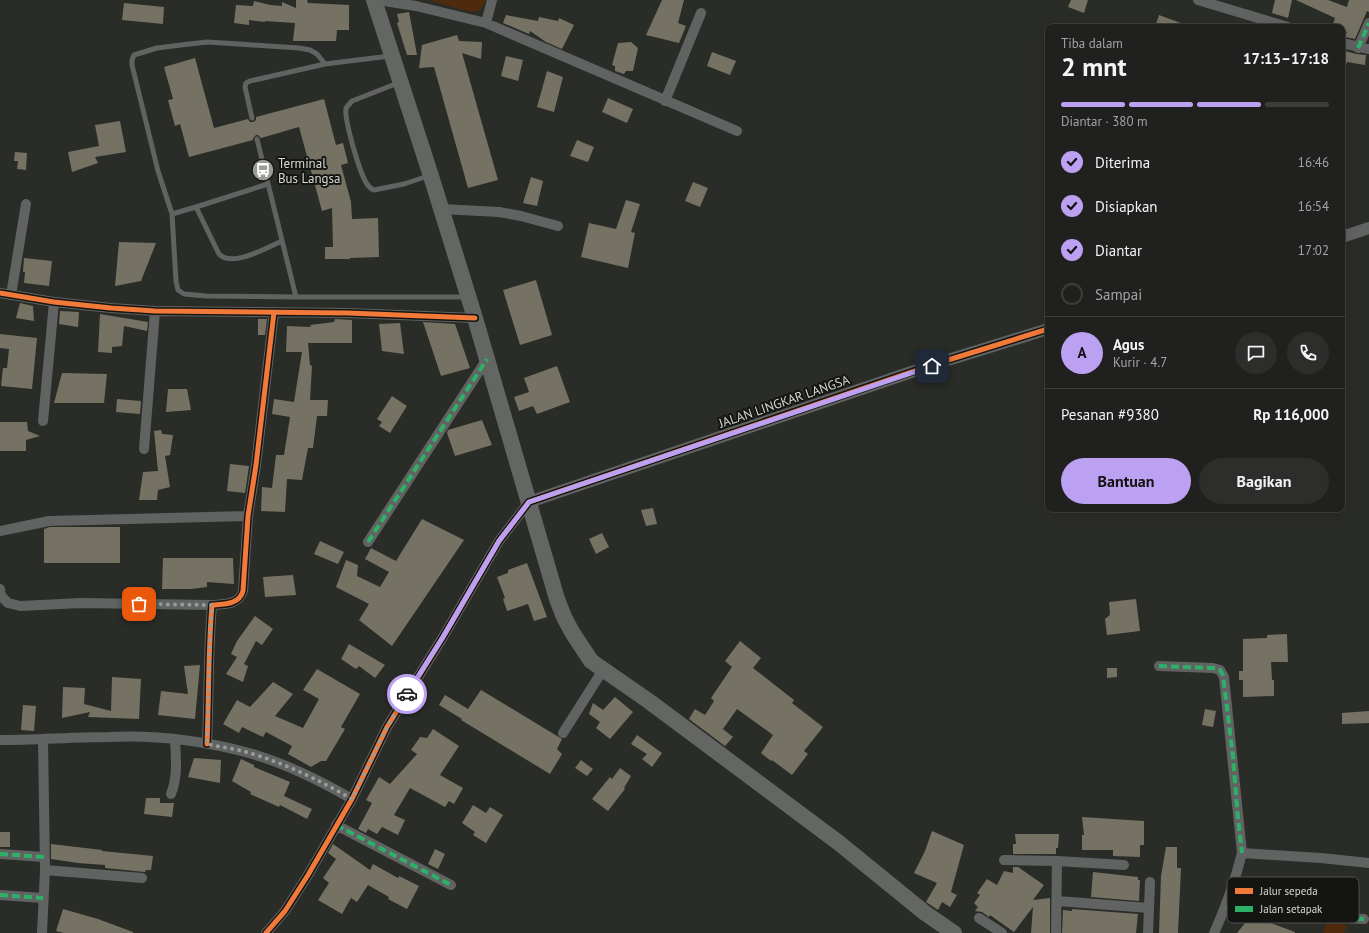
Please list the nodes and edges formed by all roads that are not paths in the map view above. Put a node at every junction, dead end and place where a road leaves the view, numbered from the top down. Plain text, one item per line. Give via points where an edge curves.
1 (374, 0) edge
2 (378, 0) edge
3 (492, 0) edge
4 (1198, 0) edge
5 (701, 13) dead end
6 (486, 23) junction
7 (1369, 23) edge
8 (1278, 24) edge
9 (1345, 44) edge
10 (1358, 48) junction
11 (1369, 49) edge
12 (392, 56) junction
13 (325, 64) junction
14 (401, 82) junction
15 (666, 100) junction
16 (252, 118) dead end
17 (737, 131) dead end
18 (257, 139) dead end
19 (431, 176) junction
20 (268, 184) junction
21 (26, 204) dead end
22 (196, 207) junction
23 (441, 209) junction
24 (172, 214) junction
25 (558, 226) dead end
26 (1369, 228) edge
27 (1345, 235) edge
28 (282, 241) junction
29 (0, 293) edge
30 (11, 295) junction
31 (296, 297) junction
32 (468, 297) junction
33 (54, 302) junction
34 (155, 311) junction
35 (274, 312) junction
36 (475, 318) junction
37 (1045, 330) edge
38 (487, 359) junction
39 (43, 421) dead end
40 (144, 449) dead end
41 (529, 502) junction
42 (248, 516) junction
43 (0, 530) edge
44 (368, 542) dead end
45 (0, 589) edge
46 (212, 605) junction
47 (1159, 666) dead end
48 (603, 670) junction
49 (563, 733) dead end
50 (0, 740) edge
51 (43, 740) junction
52 (175, 740) junction
53 (207, 744) junction
54 (171, 794) dead end
55 (352, 799) junction
56 (336, 825) junction
57 (1242, 853) junction
58 (0, 854) edge
59 (44, 857) junction
60 (1004, 860) dead end
61 (1057, 862) junction
62 (1369, 863) edge
63 (1124, 864) dead end
64 (45, 870) junction
65 (1236, 877) edge
66 (142, 878) dead end
67 (1150, 882) dead end
68 (452, 885) dead end
69 (0, 895) edge
70 (43, 898) junction
71 (1057, 901) junction
72 (1226, 907) edge
73 (1149, 908) junction
74 (979, 918) dead end
75 (1359, 919) edge
76 (1364, 919) dead end
77 (42, 933) edge
78 (266, 933) edge
79 (954, 933) edge
80 (1002, 933) edge
81 (1056, 933) edge
82 (1148, 933) edge
83 (1214, 933) edge

1 - 12 highway
2 - 6 street via 416,6
3 - 6 street
4 - 8 street
5 - 15 street
6 - 15 street
7 - 10 street
9 - 10 street
10 - 11 street
12 - 13 lane
12 - 14 highway
13 - 16 lane via 248,82 245,87
13 - 24 lane via 310,50 207,42 157,48 134,55 132,65 158,171
14 - 19 highway
14 - 19 lane via 347,105 346,118 358,165 367,185 374,190
15 - 17 street
18 - 20 lane
19 - 23 highway
20 - 22 lane
20 - 28 lane
21 - 30 street
22 - 24 lane
22 - 28 lane via 219,254 223,257 237,259
23 - 25 street via 499,212
23 - 32 highway
24 - 31 lane via 176,281 181,293 206,296
26 - 27 street
28 - 31 lane
29 - 30 street
30 - 33 street
31 - 32 lane
32 - 36 highway
33 - 34 street
33 - 39 street
34 - 35 street
34 - 40 street
35 - 36 street
35 - 42 street
36 - 38 highway
37 - 41 street, JALAN LINGKAR LANGSA
38 - 41 highway
38 - 44 street
41 - 48 highway via 544,559 564,617 591,662
41 - 55 street via 499,541 387,727
42 - 43 street via 49,521
42 - 46 street via 242,594 233,603
45 - 46 street via 1,596 8,603 20,606 81,603
46 - 53 street
47 - 57 street via 1213,668 1220,670 1223,675
48 - 49 street
48 - 79 highway via 839,843 924,913
50 - 51 street
51 - 52 street via 111,736
51 - 59 street
52 - 53 street
52 - 54 street via 177,772
53 - 55 street via 249,753 281,764 318,780
55 - 56 street
56 - 68 street
56 - 78 street via 308,875
57 - 62 street
57 - 65 street
58 - 59 street
59 - 64 street
60 - 61 street
61 - 63 street
61 - 71 street
64 - 66 street
64 - 70 street
67 - 73 street
69 - 70 street
70 - 77 street
71 - 73 street
71 - 81 street
72 - 83 street
73 - 82 street
74 - 80 street
75 - 76 street

